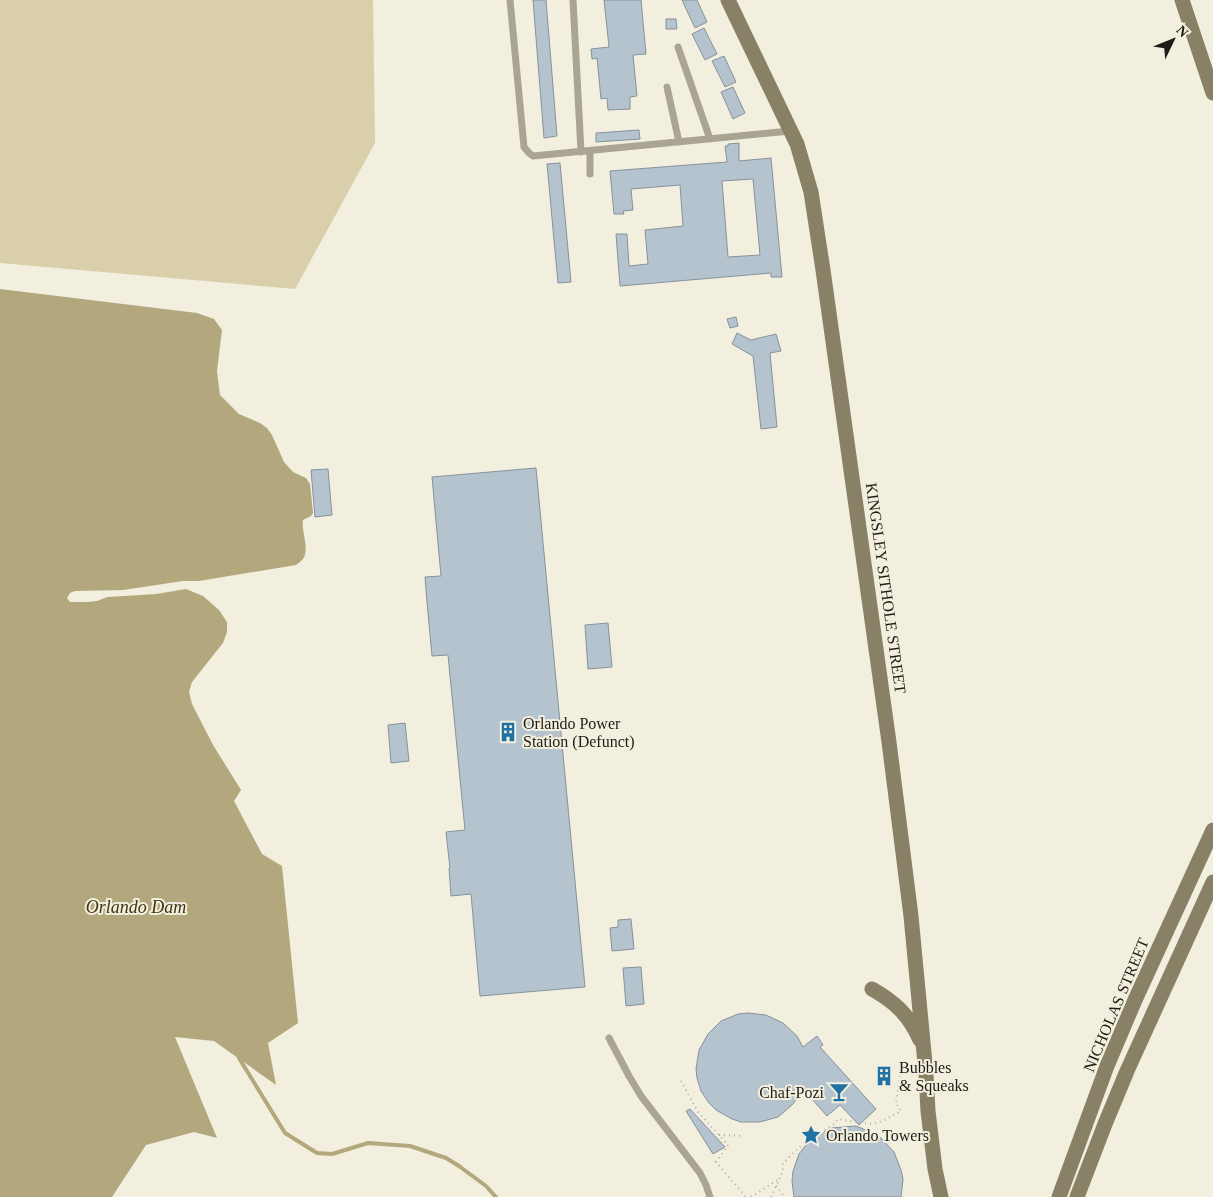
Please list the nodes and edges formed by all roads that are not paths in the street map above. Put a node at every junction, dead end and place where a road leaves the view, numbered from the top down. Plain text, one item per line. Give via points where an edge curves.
1 (510, 0) edge
2 (573, 0) edge
3 (728, 0) edge
4 (1182, 0) edge
5 (678, 47) dead end
6 (666, 87) dead end
7 (1213, 93) edge
8 (790, 131) junction
9 (710, 139) junction
10 (679, 142) junction
11 (590, 151) junction
12 (581, 152) junction
13 (590, 174) dead end
14 (1213, 830) edge
15 (1213, 882) edge
16 (872, 989) dead end
17 (609, 1038) dead end
18 (923, 1048) junction
19 (710, 1197) edge
20 (941, 1197) edge
21 (1059, 1197) edge
22 (1077, 1197) edge

1 - 12 lane via 524,147 533,156
2 - 12 lane
3 - 8 street, KINGSLEY SITHOLE STREET
4 - 7 street
5 - 9 lane
6 - 10 lane
8 - 9 lane
8 - 18 street, KINGSLEY SITHOLE STREET via 811,192 823,270 890,742
9 - 10 lane
10 - 11 lane
11 - 12 lane
11 - 13 lane
14 - 21 street, NICHOLAS STREET via 1107,1066
15 - 22 street via 1127,1071
16 - 18 street via 898,1006 918,1034
17 - 19 lane via 641,1096 700,1173
18 - 20 street, KINGSLEY SITHOLE STREET via 935,1169

